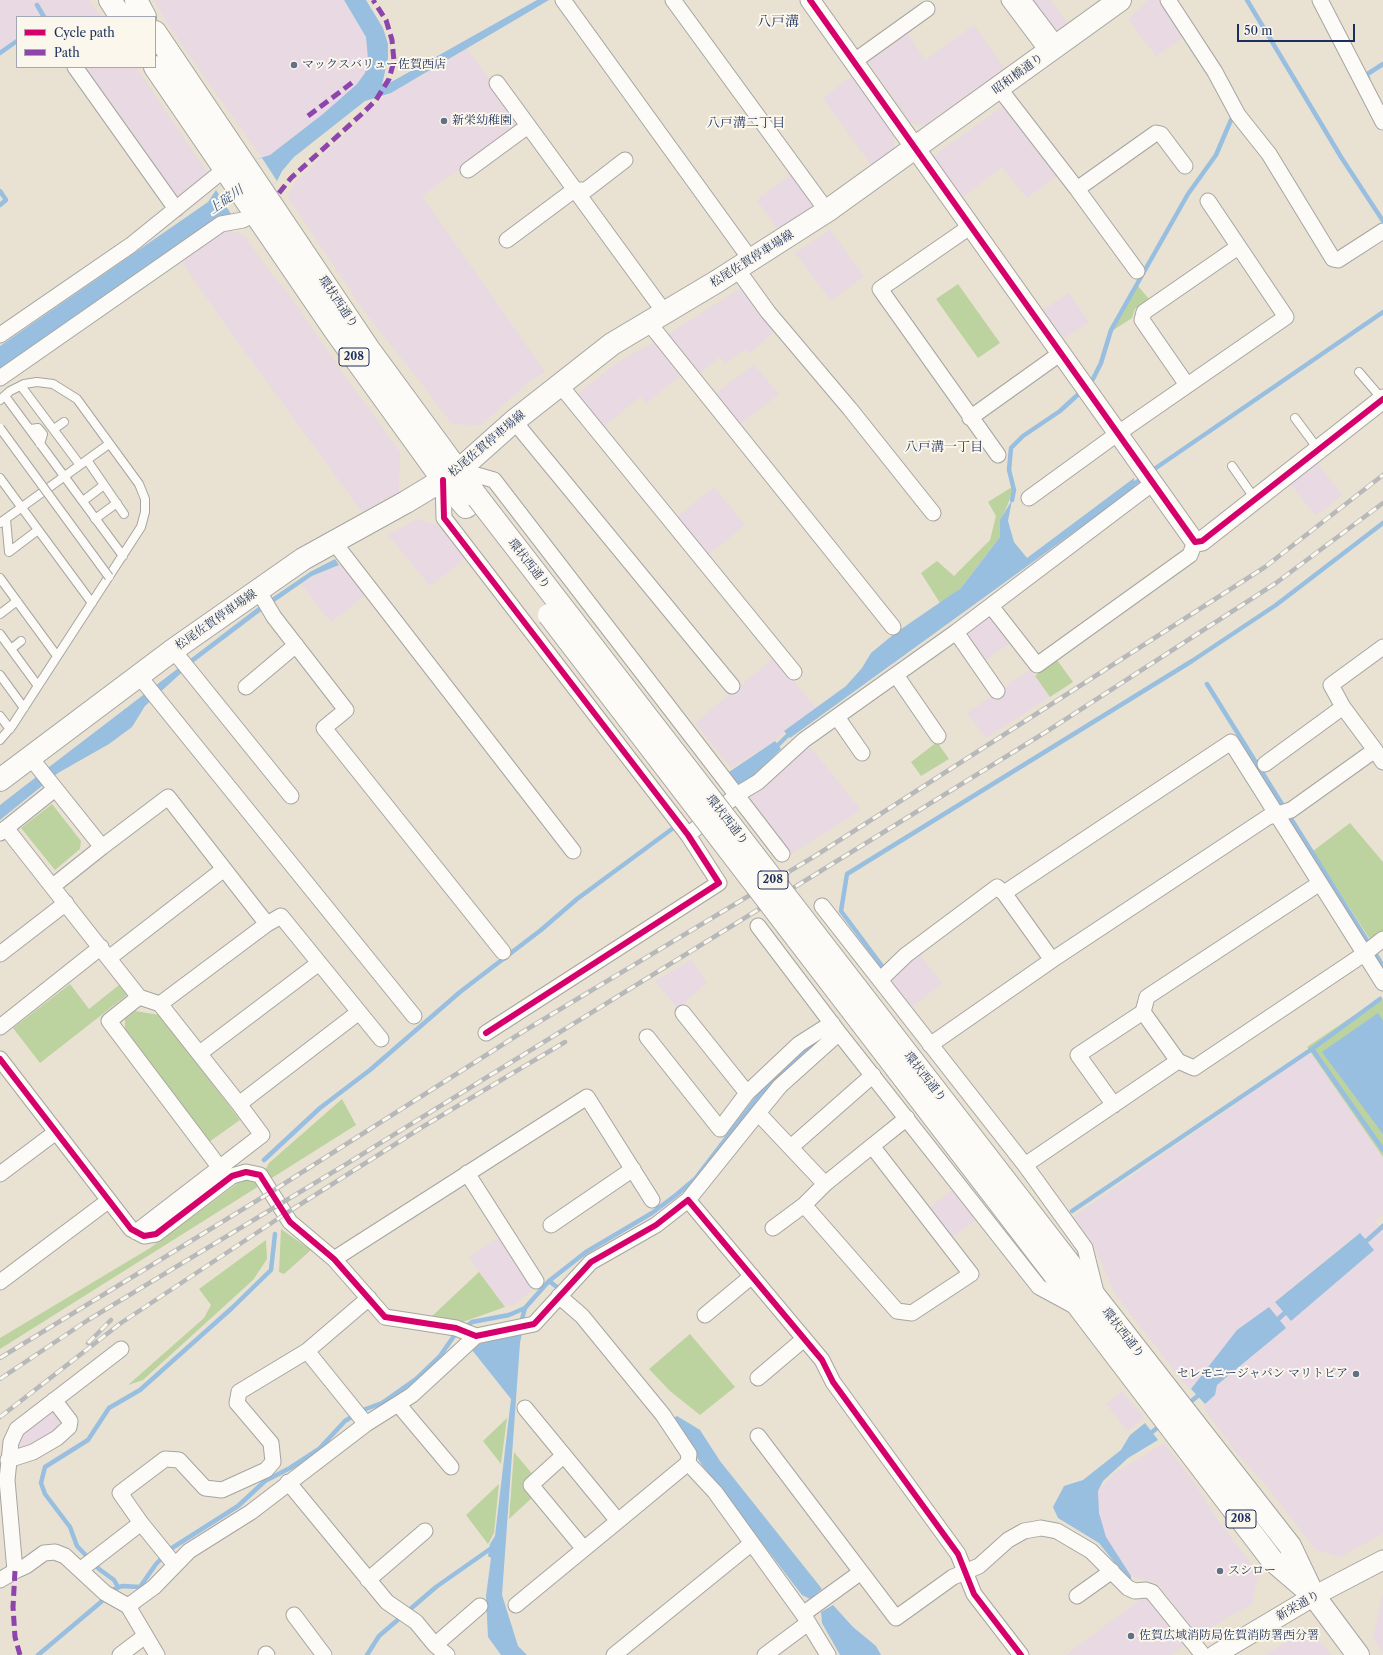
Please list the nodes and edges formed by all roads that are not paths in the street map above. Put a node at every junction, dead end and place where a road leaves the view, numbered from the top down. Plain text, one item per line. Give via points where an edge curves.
1 (110, 0) edge
2 (136, 0) edge
3 (563, 0) edge
4 (673, 0) edge
5 (810, 0) edge
6 (1009, 0) edge
7 (1023, 0) edge
8 (1120, 0) edge
9 (1168, 0) edge
10 (1320, 0) edge
11 (927, 9) dead end
12 (120, 16) edge
13 (144, 16) edge
14 (156, 34) edge
15 (1053, 49) junction
16 (853, 62) junction
17 (76, 68) edge
18 (156, 68) edge
19 (497, 83) dead end
20 (999, 88) junction
21 (1383, 122) edge
22 (528, 126) junction
23 (915, 147) junction
24 (625, 160) dead end
25 (1185, 166) dead end
26 (468, 170) dead end
27 (234, 172) junction
28 (1077, 188) junction
29 (574, 190) junction
30 (1208, 201) dead end
31 (256, 203) junction
32 (176, 209) junction
33 (827, 211) junction
34 (971, 226) junction
35 (1383, 231) edge
36 (507, 240) dead end
37 (1238, 247) junction
38 (744, 264) junction
39 (1137, 271) dead end
40 (657, 318) junction
41 (0, 334) edge
42 (1061, 353) junction
43 (1359, 372) dead end
44 (0, 378) edge
45 (560, 385) junction
46 (1187, 385) junction
47 (21, 386) junction
48 (2, 398) edge
49 (1383, 399) edge
50 (970, 418) junction
51 (1295, 418) dead end
52 (514, 421) junction
53 (64, 422) dead end
54 (0, 428) edge
55 (54, 429) junction
56 (1117, 434) junction
57 (110, 444) junction
58 (1318, 449) junction
59 (998, 455) dead end
60 (84, 462) junction
61 (1232, 466) dead end
62 (451, 475) junction
63 (1148, 476) junction
64 (64, 477) junction
65 (0, 478) edge
66 (104, 485) junction
67 (1029, 498) dead end
68 (1255, 499) junction
69 (82, 502) junction
70 (117, 504) junction
71 (21, 508) junction
72 (933, 513) dead end
73 (124, 514) dead end
74 (95, 519) junction
75 (3, 521) edge
76 (38, 530) junction
77 (333, 541) junction
78 (1195, 542) junction
79 (123, 556) junction
80 (109, 577) junction
81 (0, 578) edge
82 (264, 600) junction
83 (17, 602) junction
84 (92, 604) junction
85 (991, 606) junction
86 (0, 614) edge
87 (893, 627) dead end
88 (956, 632) junction
89 (0, 634) edge
90 (21, 641) dead end
91 (296, 645) junction
92 (1383, 647) edge
93 (11, 649) junction
94 (57, 656) junction
95 (182, 661) junction
96 (794, 672) dead end
97 (896, 675) junction
98 (0, 676) edge
99 (144, 682) junction
100 (38, 686) junction
101 (732, 686) dead end
102 (246, 687) dead end
103 (997, 691) dead end
104 (1343, 707) junction
105 (24, 708) junction
106 (0, 716) edge
107 (837, 717) junction
108 (10, 729) junction
109 (938, 736) dead end
110 (0, 740) edge
111 (862, 752) dead end
112 (1380, 758) edge
113 (35, 763) junction
114 (1265, 764) dead end
115 (0, 780) edge
116 (52, 786) junction
117 (738, 794) junction
118 (291, 796) dead end
119 (1285, 813) junction
120 (3, 830) edge
121 (688, 835) junction
122 (102, 847) junction
123 (573, 851) dead end
124 (782, 854) dead end
125 (224, 869) junction
126 (1320, 883) junction
127 (53, 886) junction
128 (1004, 893) junction
129 (66, 903) junction
130 (822, 906) dead end
131 (267, 924) junction
132 (758, 926) dead end
133 (1379, 942) edge
134 (503, 952) dead end
135 (105, 953) junction
136 (0, 954) edge
137 (1364, 954) junction
138 (1052, 960) junction
139 (318, 963) junction
140 (880, 980) junction
141 (1383, 982) edge
142 (139, 997) junction
143 (160, 1004) junction
144 (359, 1012) junction
145 (1143, 1012) junction
146 (683, 1013) dead end
147 (414, 1016) dead end
148 (0, 1027) edge
149 (836, 1028) junction
150 (486, 1033) dead end
151 (647, 1037) dead end
152 (381, 1039) dead end
153 (930, 1045) junction
154 (200, 1053) junction
155 (0, 1059) edge
156 (1178, 1061) junction
157 (873, 1075) junction
158 (747, 1093) junction
159 (240, 1104) junction
160 (1114, 1105) junction
161 (758, 1113) junction
162 (907, 1118) junction
163 (56, 1132) junction
164 (872, 1146) junction
165 (791, 1147) junction
166 (1025, 1165) junction
167 (220, 1168) junction
168 (633, 1169) junction
169 (0, 1174) edge
170 (467, 1174) junction
171 (825, 1184) junction
172 (652, 1200) dead end
173 (688, 1200) junction
174 (108, 1202) junction
175 (804, 1205) junction
176 (551, 1225) dead end
177 (773, 1228) dead end
178 (136, 1232) junction
179 (334, 1260) junction
180 (752, 1276) junction
181 (536, 1281) dead end
182 (0, 1282) edge
183 (563, 1292) junction
184 (369, 1298) junction
185 (1090, 1306) junction
186 (705, 1315) dead end
187 (466, 1332) junction
188 (804, 1339) junction
189 (121, 1350) dead end
190 (307, 1351) junction
191 (758, 1378) dead end
192 (54, 1400) junction
193 (398, 1404) junction
194 (525, 1408) dead end
195 (360, 1417) junction
196 (758, 1436) dead end
197 (564, 1455) junction
198 (8, 1460) junction
199 (688, 1463) junction
200 (451, 1467) dead end
201 (278, 1478) junction
202 (618, 1521) junction
203 (141, 1523) junction
204 (425, 1531) dead end
205 (752, 1543) junction
206 (584, 1550) junction
207 (169, 1558) junction
208 (1383, 1560) edge
209 (89, 1563) junction
210 (15, 1571) junction
211 (1112, 1571) junction
212 (861, 1572) junction
213 (966, 1572) junction
214 (0, 1580) edge
215 (368, 1580) junction
216 (1077, 1596) dead end
217 (1314, 1596) junction
218 (128, 1606) junction
219 (480, 1606) dead end
220 (516, 1606) dead end
221 (808, 1615) junction
222 (294, 1616) dead end
223 (145, 1636) junction
224 (435, 1645) junction
225 (120, 1655) edge
226 (157, 1655) edge
227 (324, 1655) edge
228 (447, 1655) edge
229 (614, 1655) edge
230 (765, 1655) edge
231 (828, 1655) edge
232 (1021, 1655) edge
233 (1203, 1655) edge
234 (1215, 1655) edge
235 (1358, 1655) edge

1 - 12 main road
2 - 13 main road
3 - 38 street
4 - 33 street
5 - 16 street
6 - 15 street
7 - 15 street
8 - 15 main road, 昭和橋通り
9 - 35 street via 1215,72 1238,115 1269,154 1333,259 1338,260
10 - 21 street
11 - 16 street
14 - 27 main road, 環状西通り / 208
15 - 20 main road, 昭和橋通り
16 - 23 street
17 - 32 street
18 - 27 main road, 環状西通り / 208
19 - 22 street
20 - 23 main road, 昭和橋通り
20 - 28 street
22 - 26 street
22 - 29 street
23 - 33 main road, 松尾佐賀停車場線
23 - 34 street
24 - 29 street via 586,190
25 - 28 street via 1161,134 1156,133
27 - 31 main road, 環状西通り / 208
27 - 32 street
28 - 39 street
29 - 36 street
29 - 40 street
30 - 37 street
31 - 44 street via 243,220 221,224
31 - 62 main road, 環状西通り / 208 via 368,348
32 - 41 street via 131,245
33 - 38 main road, 松尾佐賀停車場線
34 - 42 street
34 - 50 street via 880,289
37 - 46 street via 1144,312 1142,320
37 - 46 street via 1286,317
38 - 40 main road, 松尾佐賀停車場線
38 - 72 street via 768,312
40 - 45 main road, 松尾佐賀停車場線 via 612,344
40 - 87 street
42 - 50 street
42 - 56 street
43 - 49 lane
45 - 52 main road, 松尾佐賀停車場線
45 - 96 street
46 - 56 street
47 - 48 lane
47 - 55 lane
47 - 57 lane via 37,382 53,384 65,390 77,399
48 - 64 lane via 30,429
49 - 58 street
50 - 59 street
51 - 58 lane
52 - 62 main road, 松尾佐賀停車場線
52 - 101 street
53 - 55 lane
54 - 80 lane, bridge
55 - 60 lane
56 - 63 street
56 - 67 street
57 - 60 lane
57 - 79 lane via 139,484 145,499 146,512 141,527
58 - 68 street
60 - 64 lane
60 - 66 lane
61 - 68 lane
62 - 77 main road, 松尾佐賀停車場線
62 - 117 street via 494,480
62 - 121 street via 444,518
62 - 185 main road, 環状西通り / 208, bridge
63 - 78 street
63 - 85 street
64 - 69 lane
64 - 71 lane
65 - 71 lane
66 - 69 lane
66 - 70 lane
68 - 78 street via 1202,541
69 - 74 lane
70 - 73 lane
70 - 74 lane
71 - 75 lane
71 - 76 lane
74 - 79 lane
75 - 76 lane via 10,552
76 - 84 lane
77 - 82 main road, 松尾佐賀停車場線 via 303,559
77 - 123 street
78 - 85 street via 1190,555 1037,666
79 - 80 lane
80 - 84 lane
81 - 83 lane
82 - 91 street
82 - 95 main road, 松尾佐賀停車場線
83 - 86 lane
83 - 94 lane
84 - 94 lane
85 - 88 street
88 - 97 street
88 - 103 street
89 - 93 lane
90 - 93 lane
91 - 102 street
91 - 134 street via 346,710 324,728
92 - 104 street via 1331,685
93 - 100 lane
94 - 100 lane
95 - 99 main road, 松尾佐賀停車場線
95 - 118 street
97 - 107 street
97 - 109 street
98 - 105 lane
99 - 113 main road, 松尾佐賀停車場線
99 - 147 street
100 - 105 lane
104 - 112 street
104 - 114 street
105 - 108 lane
106 - 108 lane
107 - 111 street
107 - 117 street via 804,740 758,782
108 - 110 lane
112 - 119 street
113 - 115 main road, 松尾佐賀停車場線
113 - 116 street
116 - 120 street
116 - 122 street
117 - 121 street
117 - 124 street
119 - 126 street
119 - 128 street via 1231,742
119 - 138 street via 1268,817
120 - 127 street
121 - 150 street via 720,883
122 - 125 street via 168,797
122 - 127 street
125 - 131 street
125 - 135 street
126 - 137 street
126 - 145 street via 1147,997
127 - 129 street
128 - 138 street
128 - 140 street via 997,887 906,955
129 - 135 street
129 - 136 street
130 - 140 street
131 - 139 street via 281,916
131 - 143 street
132 - 149 street
133 - 137 street
135 - 142 street
135 - 148 street
137 - 141 street
137 - 156 street via 1194,1068
138 - 153 street
139 - 144 street
139 - 154 street
140 - 153 street
142 - 143 street
142 - 167 street via 109,1020
143 - 154 street
144 - 152 street
144 - 159 street
145 - 156 street
145 - 160 street via 1078,1055
146 - 158 street
149 - 157 street
149 - 158 street via 799,1044
149 - 161 street via 780,1086
151 - 158 street via 720,1129
153 - 166 street
154 - 159 street
155 - 163 street
156 - 160 street
157 - 162 street
157 - 165 street
159 - 167 street via 262,1135
160 - 166 street
161 - 165 street
161 - 173 street
162 - 164 street
162 - 185 street via 1039,1287
163 - 169 street
163 - 174 street
164 - 171 street
164 - 175 street via 971,1274 912,1313 898,1311
165 - 171 street
166 - 185 street via 1085,1248
167 - 178 street
168 - 170 street via 587,1097
168 - 172 street
168 - 176 street
170 - 179 street
170 - 181 street
171 - 175 street
173 - 180 street
173 - 183 street via 656,1225 591,1262
174 - 178 street
174 - 182 street
175 - 177 street
178 - 179 street via 144,1236 156,1234 232,1176 246,1172 260,1175 290,1222
179 - 184 street
180 - 186 street
180 - 188 street
183 - 187 street via 534,1324
183 - 199 street via 663,1415 689,1454
184 - 187 street via 385,1317
184 - 190 street
185 - 217 main road, 環状西通り / 208 via 1185,1428 1272,1560
187 - 193 street via 412,1394
188 - 191 street
188 - 213 street via 822,1360 833,1382 958,1554
189 - 192 street
190 - 195 street
190 - 201 street via 239,1392 237,1403 270,1443
192 - 198 street via 17,1429 10,1442
192 - 198 street via 70,1421 69,1427 57,1438 33,1452
193 - 195 street
193 - 200 street
194 - 197 street
195 - 201 street
196 - 212 street
197 - 202 street
197 - 206 street via 531,1485
198 - 210 street via 7,1480
199 - 202 street
199 - 205 street via 715,1492
201 - 203 street via 222,1490 205,1488 180,1460 165,1459 120,1492
201 - 207 street via 251,1512 189,1551
201 - 215 street
202 - 206 street
203 - 207 street
203 - 209 street
204 - 215 street
205 - 221 street
205 - 229 street
206 - 220 street
207 - 218 street via 154,1587
208 - 217 street, 新栄通り
209 - 210 street via 55,1552 44,1553
209 - 218 street via 109,1596
210 - 214 street
211 - 213 street via 1091,1551 1057,1530 1041,1528 1024,1531 1008,1540 979,1566
211 - 216 street
211 - 233 street via 1128,1588 1152,1592
212 - 213 street via 896,1618 953,1578
212 - 221 street
213 - 232 street via 974,1594
215 - 224 street via 387,1602 416,1622
217 - 234 street, 新栄通り
217 - 235 main road, 環状西通り / 208
218 - 223 street
219 - 224 street
221 - 230 street
221 - 231 street
222 - 227 street
223 - 225 street
223 - 226 street
224 - 228 street

